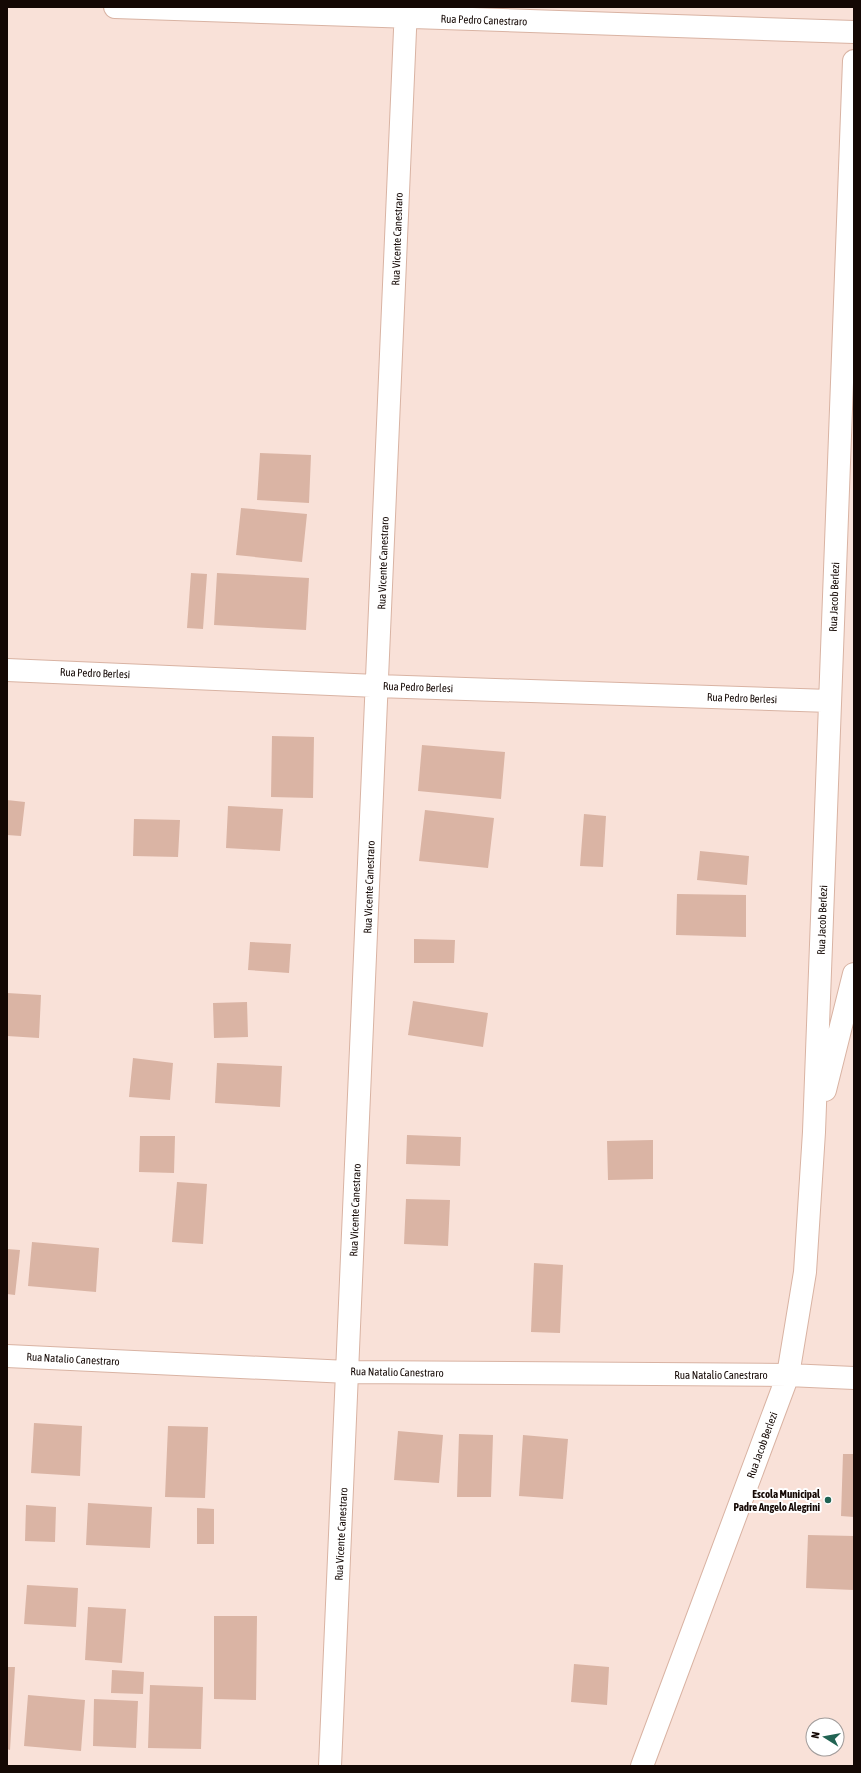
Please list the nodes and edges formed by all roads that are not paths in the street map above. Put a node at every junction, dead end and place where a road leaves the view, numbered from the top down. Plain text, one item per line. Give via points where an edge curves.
1 (115, 7) edge
2 (406, 12) edge
3 (854, 32) edge
4 (854, 61) edge
5 (7, 670) edge
6 (377, 686) junction
7 (830, 701) junction
8 (854, 974) edge
9 (814, 1132) junction
10 (7, 1356) edge
11 (348, 1372) junction
12 (788, 1375) junction
13 (854, 1378) edge
14 (330, 1766) edge
15 (642, 1766) edge

1 - 2 street, Rua Pedro Canestraro
2 - 3 street, Rua Pedro Canestraro
2 - 6 street, Rua Vicente Canestraro
4 - 7 street, Rua Jacob Berlezi
5 - 6 street, Rua Pedro Berlesi
6 - 7 street, Rua Pedro Berlesi
6 - 11 street, Rua Vicente Canestraro
7 - 9 street, Rua Jacob Berlezi
8 - 9 street, Rua Jacob Berlezi
9 - 12 street, Rua Jacob Berlezi via 805,1272
10 - 11 street, Rua Natalio Canestraro
11 - 12 street, Rua Natalio Canestraro
11 - 14 street, Rua Vicente Canestraro
12 - 13 street, Rua Natalio Canestraro
12 - 15 street, Rua Jacob Berlezi

